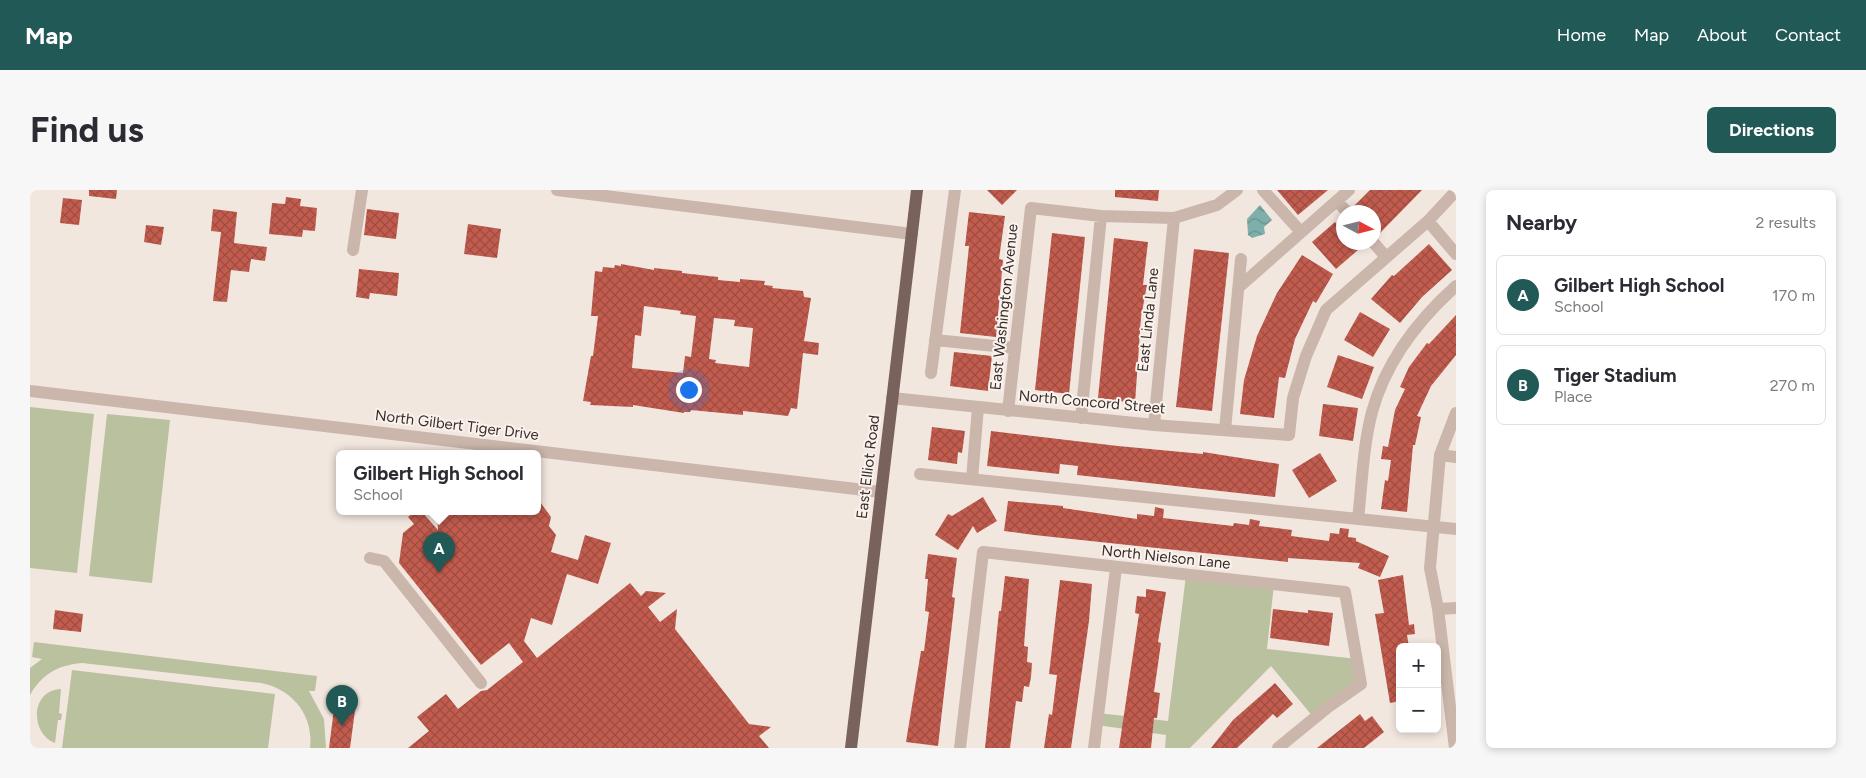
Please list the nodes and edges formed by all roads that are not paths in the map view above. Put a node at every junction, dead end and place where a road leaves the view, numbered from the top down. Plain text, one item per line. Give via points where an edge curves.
1 (362, 190) edge
2 (557, 190) edge
3 (917, 190) edge
4 (955, 190) edge
5 (1237, 190) edge
6 (1263, 190) edge
7 (1349, 190) edge
8 (1456, 191) edge
9 (1337, 201) junction
10 (1341, 205) edge
11 (1101, 216) junction
12 (1174, 218) junction
13 (1428, 221) junction
14 (1301, 232) junction
15 (912, 234) junction
16 (353, 250) dead end
17 (1380, 250) edge
18 (1456, 254) edge
19 (1386, 257) junction
20 (1242, 259) dead end
21 (1239, 286) junction
22 (1456, 286) edge
23 (935, 340) junction
24 (1015, 348) junction
25 (931, 373) dead end
26 (30, 391) edge
27 (892, 398) junction
28 (978, 407) junction
29 (1008, 411) junction
30 (1456, 413) edge
31 (1081, 418) junction
32 (1154, 424) junction
33 (1225, 430) junction
34 (527, 450) edge
35 (541, 452) edge
36 (1440, 455) junction
37 (1456, 457) edge
38 (920, 474) dead end
39 (972, 479) junction
40 (881, 492) junction
41 (1358, 519) junction
42 (1433, 527) junction
43 (1456, 529) edge
44 (370, 558) dead end
45 (1116, 568) junction
46 (1456, 608) edge
47 (1438, 609) junction
48 (481, 683) dead end
49 (851, 748) edge
50 (960, 748) edge
51 (1094, 748) edge
52 (1278, 748) edge
53 (1454, 748) edge

1 - 16 street
2 - 15 street
3 - 15 main road, East Elliot Road
4 - 23 street
5 - 12 street via 1217,205
6 - 14 street
7 - 9 street
8 - 13 street
9 - 10 street
9 - 14 street
11 - 12 street
11 - 24 street, East Washington Avenue via 1031,208
11 - 31 street
12 - 32 street, East Linda Lane
13 - 18 street
13 - 19 street
14 - 21 street
15 - 27 main road, East Elliot Road
17 - 19 street
19 - 33 street, North Concord Street via 1326,310 1306,356 1293,398 1289,435
20 - 21 street
21 - 33 street
22 - 41 street via 1420,321 1400,348 1384,380 1372,413
23 - 24 street
23 - 25 street
24 - 29 street, East Washington Avenue
26 - 34 street, North Gilbert Tiger Drive
27 - 28 street, North Concord Street
27 - 40 main road, East Elliot Road
28 - 29 street, North Concord Street
28 - 39 street
29 - 31 street, North Concord Street
30 - 36 street
31 - 32 street, North Concord Street
32 - 33 street, North Concord Street
35 - 40 street, North Gilbert Tiger Drive
36 - 37 street
36 - 42 street
38 - 39 street
39 - 41 street
40 - 49 main road, East Elliot Road
41 - 42 street
42 - 43 street
42 - 47 street via 1430,568
44 - 48 street via 384,561
45 - 50 street, North Nielson Lane via 983,552
45 - 51 street
45 - 52 street, North Nielson Lane via 1345,592 1361,684
46 - 47 street
47 - 53 street

